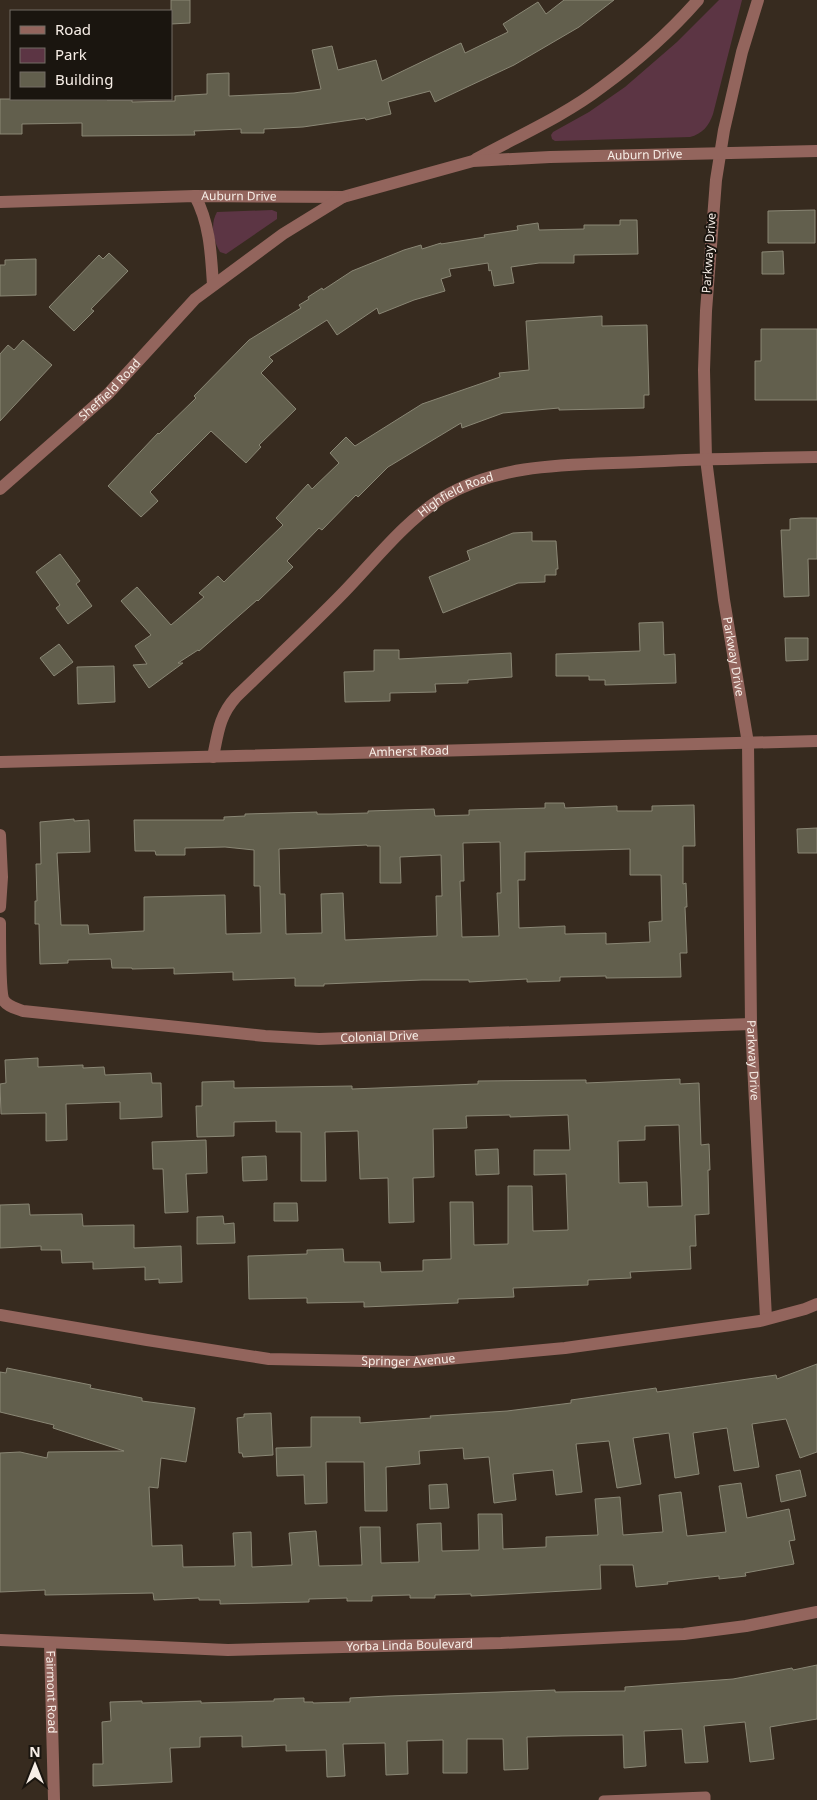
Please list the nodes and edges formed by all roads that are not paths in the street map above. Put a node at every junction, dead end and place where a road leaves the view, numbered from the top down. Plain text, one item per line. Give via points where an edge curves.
1 (698, 0) edge
2 (758, 0) edge
3 (817, 151) edge
4 (720, 153) junction
5 (473, 161) junction
6 (195, 196) junction
7 (343, 196) junction
8 (0, 202) edge
9 (213, 285) junction
10 (817, 457) edge
11 (706, 459) junction
12 (0, 489) edge
13 (817, 741) edge
14 (748, 743) junction
15 (214, 757) junction
16 (0, 762) edge
17 (0, 835) edge
18 (0, 907) edge
19 (0, 923) edge
20 (751, 1024) junction
21 (817, 1304) edge
22 (0, 1315) edge
23 (766, 1318) junction
24 (817, 1612) edge
25 (0, 1640) edge
26 (50, 1643) junction
27 (54, 1800) edge
28 (602, 1800) edge
29 (706, 1800) edge

1 - 5 street, Auburn Drive via 602,88
2 - 4 street, Parkway Drive via 742,52
3 - 4 street, Auburn Drive
4 - 5 street, Auburn Drive
4 - 11 street, Parkway Drive via 713,197 706,311
5 - 7 street, Auburn Drive
6 - 7 street, Auburn Drive
6 - 8 street, Auburn Drive
6 - 9 street via 206,221
7 - 9 street, Sheffield Road via 283,234
9 - 12 street, Sheffield Road via 195,299 108,394
10 - 11 street, Highfield Road
11 - 14 street, Parkway Drive via 724,600
11 - 15 street, Highfield Road via 520,470 478,481 441,499 403,530 227,707 222,716
13 - 14 street, Amherst Road
14 - 15 street, Amherst Road
14 - 20 street, Parkway Drive
15 - 16 street, Amherst Road
17 - 18 street
19 - 20 street, Colonial Drive via 2,999 23,1011 319,1039
20 - 23 street, Parkway Drive
21 - 23 street, Springer Avenue
22 - 23 street, Springer Avenue via 269,1359 414,1362 565,1348
24 - 26 street, Yorba Linda Boulevard via 684,1634 501,1643 228,1650
25 - 26 street, Yorba Linda Boulevard
26 - 27 street, Fairmont Road
28 - 29 lane via 706,1796

